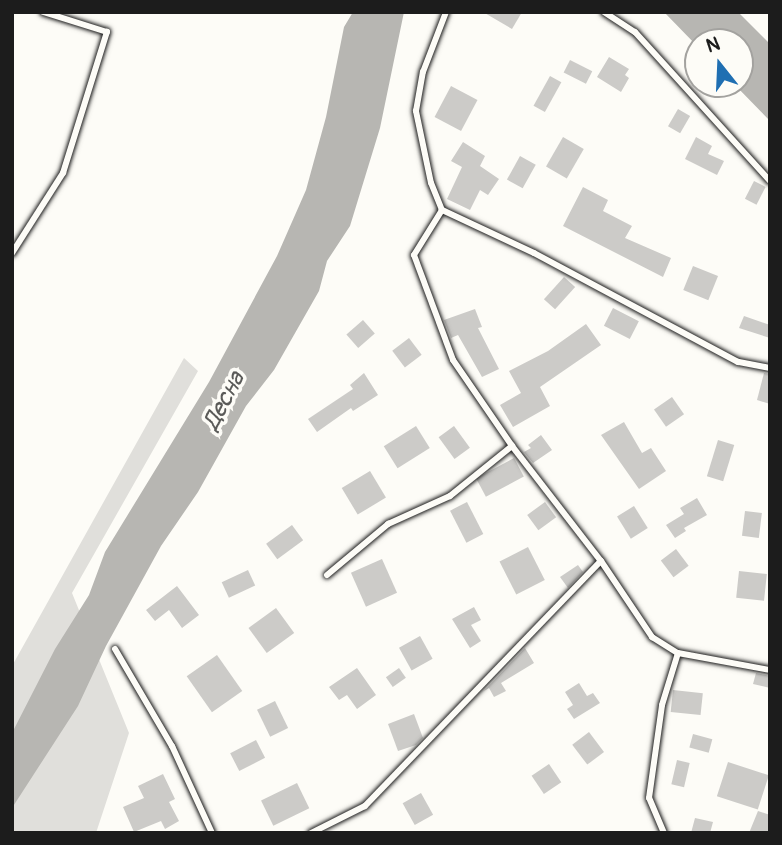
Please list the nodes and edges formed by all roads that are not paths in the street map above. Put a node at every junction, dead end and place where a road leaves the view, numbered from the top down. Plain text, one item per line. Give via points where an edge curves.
1 (43, 12) edge
2 (446, 12) edge
3 (604, 12) edge
4 (770, 181) edge
5 (442, 210) junction
6 (12, 253) edge
7 (770, 368) edge
8 (512, 446) junction
9 (601, 561) junction
10 (327, 575) dead end
11 (115, 649) dead end
12 (678, 653) junction
13 (770, 670) edge
14 (212, 833) edge
15 (311, 833) edge
16 (664, 833) edge

1 - 6 lane via 107,32 63,173
2 - 5 lane via 423,72 416,111
3 - 4 lane via 635,32
5 - 7 lane via 534,253 738,362
5 - 8 lane via 414,255 453,360
8 - 9 lane
8 - 10 lane via 450,496 388,524
9 - 12 lane via 652,637
9 - 15 lane via 365,806
11 - 14 lane via 172,746
12 - 13 lane
12 - 16 lane via 662,705 649,798

